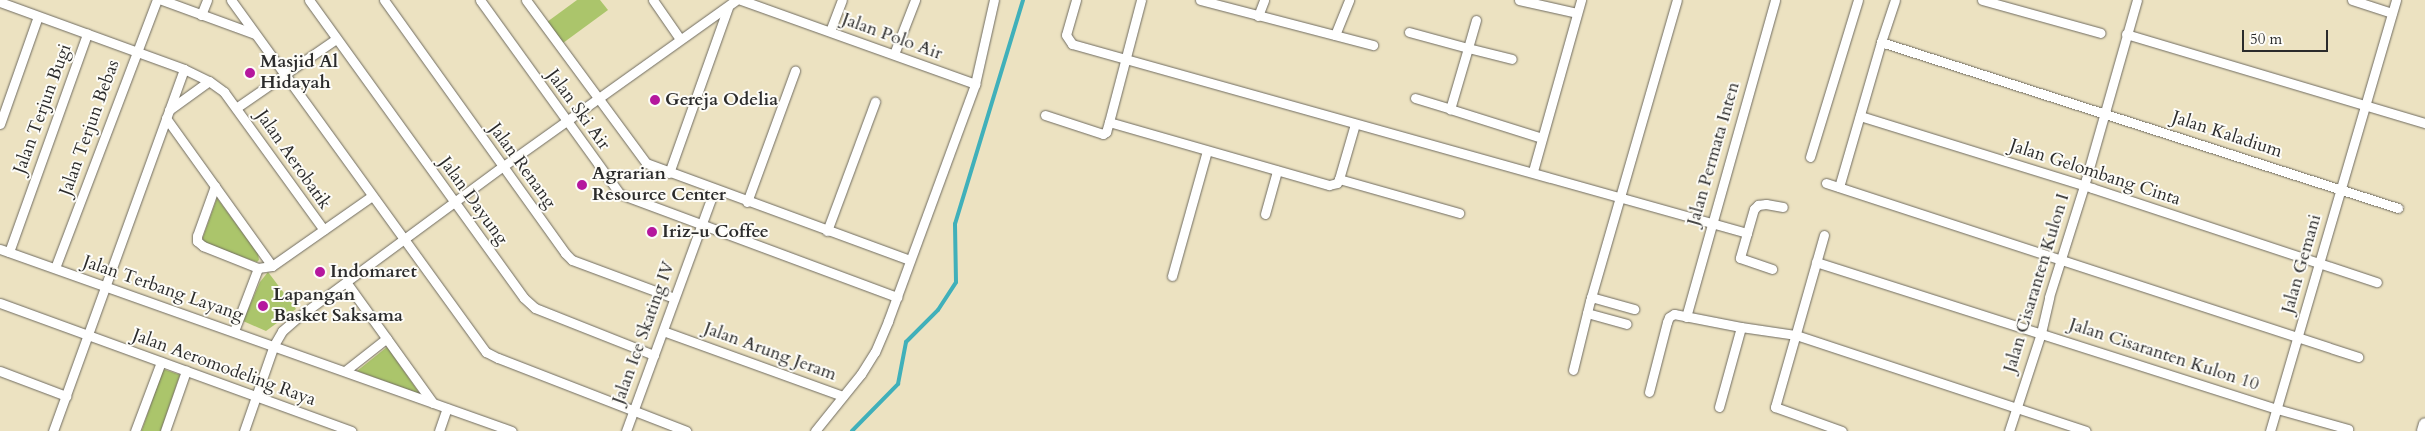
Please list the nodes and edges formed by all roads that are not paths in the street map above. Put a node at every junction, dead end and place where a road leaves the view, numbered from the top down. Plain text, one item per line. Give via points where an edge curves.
1 (157, 0) edge
2 (162, 0) edge
3 (207, 0) edge
4 (231, 0) edge
5 (321, 0) edge
6 (384, 0) edge
7 (480, 0) edge
8 (526, 0) edge
9 (652, 0) edge
10 (736, 0) edge
11 (741, 0) edge
12 (842, 0) edge
13 (915, 0) edge
14 (994, 0) edge
15 (1076, 0) edge
16 (1141, 0) edge
17 (1200, 0) edge
18 (1264, 0) edge
19 (1349, 0) edge
20 (1519, 0) edge
21 (1581, 0) edge
22 (1677, 0) edge
23 (1775, 0) edge
24 (1858, 0) edge
25 (1895, 0) edge
26 (1982, 0) edge
27 (2137, 0) edge
28 (2352, 0) edge
29 (2396, 0) edge
30 (0, 2) edge
31 (311, 3) edge
32 (728, 7) junction
33 (1577, 13) junction
34 (2392, 14) junction
35 (201, 15) junction
36 (38, 16) junction
37 (1258, 16) junction
38 (1476, 20) dead end
39 (830, 31) junction
40 (1409, 32) dead end
41 (2101, 33) dead end
42 (87, 34) junction
43 (255, 34) junction
44 (2126, 34) junction
45 (1335, 35) junction
46 (336, 39) junction
47 (680, 39) junction
48 (1881, 42) junction
49 (1373, 45) dead end
50 (1468, 48) junction
51 (137, 51) junction
52 (894, 54) junction
53 (1512, 59) dead end
54 (1126, 60) junction
55 (184, 69) junction
56 (795, 71) dead end
57 (285, 74) junction
58 (209, 81) junction
59 (975, 84) junction
60 (1415, 98) dead end
61 (597, 100) junction
62 (874, 102) dead end
63 (2364, 105) junction
64 (236, 108) junction
65 (1450, 109) junction
66 (2104, 113) junction
67 (167, 114) junction
68 (1045, 115) dead end
69 (1860, 116) junction
70 (566, 121) junction
71 (1109, 122) junction
72 (2425, 123) edge
73 (0, 124) edge
74 (1355, 124) junction
75 (1542, 138) junction
76 (1206, 151) junction
77 (1810, 157) dead end
78 (502, 167) junction
79 (1277, 171) junction
80 (1533, 171) junction
81 (670, 172) junction
82 (1339, 179) junction
83 (1826, 183) dead end
84 (214, 186) junction
85 (2084, 186) junction
86 (1840, 187) junction
87 (2340, 189) junction
88 (714, 190) junction
89 (372, 196) junction
90 (1620, 198) junction
91 (747, 202) junction
92 (454, 203) junction
93 (1783, 207) dead end
94 (2398, 208) dead end
95 (1459, 213) dead end
96 (1265, 214) dead end
97 (1712, 222) junction
98 (701, 224) junction
99 (324, 230) junction
100 (827, 231) junction
101 (1747, 233) junction
102 (1824, 235) dead end
103 (404, 239) junction
104 (0, 248) edge
105 (10, 252) junction
106 (910, 260) junction
107 (2060, 261) junction
108 (2320, 261) junction
109 (1816, 262) junction
110 (272, 266) junction
111 (55, 268) junction
112 (258, 268) junction
113 (1772, 269) dead end
114 (1172, 276) dead end
115 (346, 282) junction
116 (2377, 282) dead end
117 (105, 286) junction
118 (897, 297) junction
119 (1591, 297) junction
120 (674, 298) junction
121 (0, 303) edge
122 (1634, 309) dead end
123 (1587, 313) junction
124 (1686, 317) junction
125 (1627, 324) dead end
126 (1741, 327) junction
127 (234, 331) junction
128 (663, 331) junction
129 (2041, 333) junction
130 (87, 335) junction
131 (1796, 335) junction
132 (2298, 337) junction
133 (387, 338) junction
134 (274, 345) junction
135 (654, 355) junction
136 (2358, 357) dead end
137 (161, 362) junction
138 (1573, 370) dead end
139 (0, 371) edge
140 (186, 371) junction
141 (345, 371) junction
142 (1650, 392) dead end
143 (66, 396) junction
144 (844, 396) junction
145 (256, 397) junction
146 (433, 403) junction
147 (1719, 407) dead end
148 (447, 408) junction
149 (2016, 408) junction
150 (2277, 409) junction
151 (634, 411) junction
152 (2425, 424) edge
153 (2348, 429) dead end
154 (53, 431) edge
155 (135, 431) edge
156 (165, 431) edge
157 (244, 431) edge
158 (351, 431) edge
159 (439, 431) edge
160 (512, 431) edge
161 (626, 431) edge
162 (686, 431) edge
163 (815, 431) edge
164 (1842, 431) edge
165 (2009, 431) edge
166 (2086, 431) edge
167 (2270, 431) edge
168 (2423, 431) edge

1 - 51 street, Jalan Terjun Bebas
2 - 35 street
3 - 35 street
4 - 43 street
5 - 31 street
6 - 78 street, Jalan Renang
7 - 70 street, Jalan Ski Air
8 - 61 street, Jalan Ski Air
9 - 47 street
10 - 32 street
11 - 39 street, Jalan Polo Air
12 - 39 street
13 - 52 street
14 - 59 street, Jalan Arung Jeram
15 - 54 street via 1066,35 1072,44
16 - 54 street
17 - 37 street
18 - 37 street
19 - 45 street
20 - 33 street
21 - 33 street
22 - 90 street
23 - 97 street, Jalan Permata Inten
24 - 77 street
25 - 48 street
26 - 41 street
27 - 44 street, Jalan Cisaranten Kulon I
28 - 34 street
29 - 34 street, Jalan Gemani
30 - 36 street, Jalan Aerobatik
31 - 46 street, Jalan Dayung
32 - 47 street
32 - 81 street
33 - 75 street
34 - 63 street, Jalan Gemani
35 - 43 street
36 - 42 street, Jalan Aerobatik
36 - 73 street
37 - 45 street
38 - 50 street
39 - 52 street, Jalan Polo Air
40 - 50 street
42 - 51 street, Jalan Aerobatik
42 - 105 street, Jalan Terjun Bugi
43 - 57 street
44 - 63 street
44 - 66 street, Jalan Cisaranten Kulon I
45 - 49 street
46 - 57 street
46 - 92 street, Jalan Dayung
47 - 61 street
48 - 66 street, Jalan Kaladium
48 - 69 street
50 - 53 street
50 - 65 street
51 - 55 street, Jalan Aerobatik
51 - 111 street, Jalan Terjun Bebas
52 - 59 street, Jalan Polo Air
54 - 71 street
54 - 74 street
55 - 58 street, Jalan Aerobatik
55 - 67 street
56 - 91 street
57 - 64 street
57 - 89 street
58 - 64 street, Jalan Aerobatik via 224,92
58 - 67 street
59 - 106 street, Jalan Arung Jeram
60 - 65 street
61 - 70 street
61 - 81 street, Jalan Ski Air via 646,163
62 - 100 street
63 - 72 street
63 - 87 street, Jalan Gemani
64 - 99 street, Jalan Aerobatik
65 - 75 street
66 - 85 street, Jalan Cisaranten Kulon I
66 - 87 street, Jalan Kaladium
67 - 84 street
67 - 117 street
68 - 71 street via 1103,134
69 - 85 street, Jalan Gelombang Cinta
69 - 86 street
70 - 78 street
70 - 98 street, Jalan Ski Air via 620,194
71 - 76 street
74 - 80 street
74 - 82 street
75 - 80 street
76 - 79 street
76 - 114 street
78 - 92 street
78 - 120 street, Jalan Renang via 572,260
79 - 82 street via 1329,185 1334,185
79 - 96 street
80 - 90 street
81 - 88 street, Jalan Ski Air
82 - 95 street
83 - 86 street
84 - 110 street
84 - 112 street via 197,241
85 - 107 street, Jalan Cisaranten Kulon I
85 - 108 street, Jalan Gelombang Cinta
86 - 107 street
87 - 94 street, Jalan Kaladium
87 - 108 street, Jalan Gemani
88 - 91 street, Jalan Ski Air
88 - 98 street, Jalan Ice Skating IV
89 - 99 street
89 - 103 street
90 - 97 street
90 - 119 street
91 - 100 street, Jalan Ski Air
92 - 103 street
92 - 135 street, Jalan Dayung via 524,298 535,308
93 - 101 street via 1758,205
97 - 101 street
97 - 124 street, Jalan Permata Inten
98 - 118 street, Jalan Ski Air
98 - 120 street, Jalan Ice Skating IV
99 - 110 street
100 - 106 street, Jalan Ski Air
101 - 113 street via 1740,258
102 - 109 street
103 - 115 street
103 - 151 street via 486,352
104 - 105 street, Jalan Terbang Layang
105 - 111 street, Jalan Terbang Layang
106 - 118 street, Jalan Arung Jeram
107 - 129 street, Jalan Cisaranten Kulon I
107 - 132 street
108 - 116 street, Jalan Gelombang Cinta
108 - 132 street, Jalan Gemani
109 - 129 street, Jalan Cisaranten Kulon 10
109 - 131 street
110 - 112 street
111 - 117 street, Jalan Terbang Layang
112 - 127 street
115 - 133 street
115 - 134 street via 282,331
117 - 127 street, Jalan Terbang Layang
117 - 130 street
118 - 144 street, Jalan Arung Jeram via 875,352
119 - 122 street
119 - 123 street
120 - 128 street, Jalan Ice Skating IV
121 - 130 street, Jalan Aeromodeling Raya
123 - 125 street
123 - 138 street
124 - 126 street
124 - 142 street via 1670,316
126 - 131 street
126 - 147 street
127 - 134 street, Jalan Terbang Layang
128 - 135 street, Jalan Ice Skating IV
128 - 144 street, Jalan Arung Jeram
129 - 149 street, Jalan Cisaranten Kulon I
129 - 150 street, Jalan Cisaranten Kulon 10
130 - 137 street, Jalan Aeromodeling Raya
130 - 143 street
131 - 149 street
131 - 164 street via 1776,408
132 - 136 street
132 - 150 street, Jalan Gemani
133 - 141 street
133 - 146 street
134 - 141 street, Jalan Terbang Layang
134 - 145 street
135 - 151 street, Jalan Ice Skating IV
137 - 140 street, Jalan Aeromodeling Raya
137 - 155 street
139 - 143 street
140 - 145 street, Jalan Aeromodeling Raya
140 - 156 street
141 - 146 street, Jalan Terbang Layang
143 - 154 street
144 - 163 street
145 - 157 street
145 - 158 street, Jalan Aeromodeling Raya
146 - 148 street, Jalan Terbang Layang
148 - 159 street
148 - 160 street, Jalan Terbang Layang
149 - 165 street, Jalan Cisaranten Kulon I
149 - 166 street
150 - 153 street, Jalan Cisaranten Kulon 10
150 - 167 street, Jalan Gemani
151 - 161 street, Jalan Ice Skating IV
151 - 162 street
152 - 168 main road

